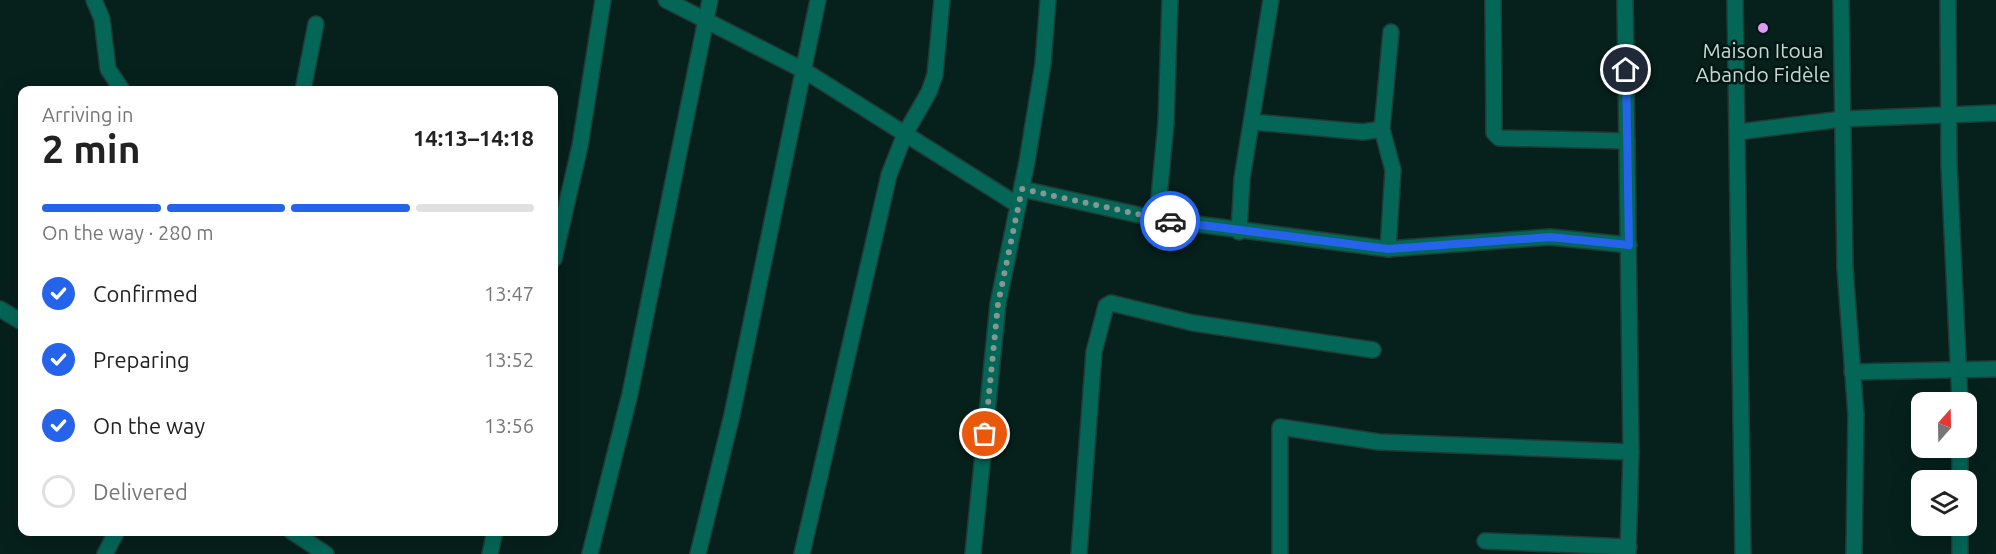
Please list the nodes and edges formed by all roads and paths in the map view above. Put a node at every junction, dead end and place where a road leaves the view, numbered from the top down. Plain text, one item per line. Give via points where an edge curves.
1 (94, 0) edge
2 (603, 0) edge
3 (666, 0) edge
4 (710, 0) edge
5 (818, 0) edge
6 (942, 0) edge
7 (1048, 0) edge
8 (1170, 0) edge
9 (1271, 0) edge
10 (1493, 0) edge
11 (1625, 0) edge
12 (1735, 0) edge
13 (1840, 0) edge
14 (1948, 0) edge
15 (706, 19) junction
16 (316, 24) dead end
17 (1392, 32) dead end
18 (805, 71) junction
19 (119, 86) edge
20 (304, 86) edge
21 (1996, 113) edge
22 (1950, 114) junction
23 (1843, 119) junction
24 (1253, 122) junction
25 (1382, 129) junction
26 (1738, 132) junction
27 (905, 134) junction
28 (1627, 141) junction
29 (1022, 189) junction
30 (1018, 205) junction
31 (1157, 219) junction
32 (1239, 232) junction
33 (558, 242) edge
34 (1629, 245) junction
35 (1388, 249) junction
36 (0, 309) edge
37 (18, 320) edge
38 (1373, 350) dead end
39 (1960, 369) junction
40 (1996, 369) edge
41 (1852, 372) junction
42 (1960, 392) edge
43 (1631, 452) junction
44 (114, 536) edge
45 (299, 536) edge
46 (494, 536) edge
47 (1960, 536) edge
48 (1485, 541) dead end
49 (1628, 550) edge
50 (105, 554) edge
51 (326, 554) edge
52 (490, 554) edge
53 (590, 554) edge
54 (698, 554) edge
55 (802, 554) edge
56 (973, 554) edge
57 (1079, 554) edge
58 (1280, 554) edge
59 (1743, 554) edge
60 (1854, 554) edge
61 (1960, 554) edge

1 - 19 street via 102,19 108,69
2 - 33 street via 580,146
3 - 15 street
4 - 15 street
5 - 18 street
6 - 27 street via 935,75
7 - 29 street
8 - 31 street via 1166,123
9 - 24 street
10 - 28 street via 1494,133 1499,138
11 - 28 street
12 - 26 street
13 - 23 street
14 - 22 street
15 - 18 street
15 - 53 street via 630,394
16 - 20 street
17 - 25 street
18 - 27 street
18 - 54 street via 732,415
21 - 22 street
22 - 23 street
22 - 39 street via 1948,165
23 - 26 street
23 - 41 street via 1845,268
24 - 25 street via 1363,132
24 - 32 street via 1242,179
25 - 35 street via 1393,170
26 - 59 street
27 - 30 street
27 - 55 street via 873,236
28 - 34 street
29 - 30 street
29 - 31 street
30 - 56 street via 998,304
31 - 32 street
32 - 35 street
34 - 35 street via 1550,237
34 - 43 street
36 - 37 street
38 - 57 street via 1193,323 1111,303 1106,306 1095,352
39 - 40 street
39 - 41 street
39 - 42 street
41 - 60 street via 1856,416
43 - 49 street
43 - 58 street via 1379,442 1280,427
44 - 50 street
45 - 51 street
46 - 52 street
47 - 61 street
48 - 49 street

